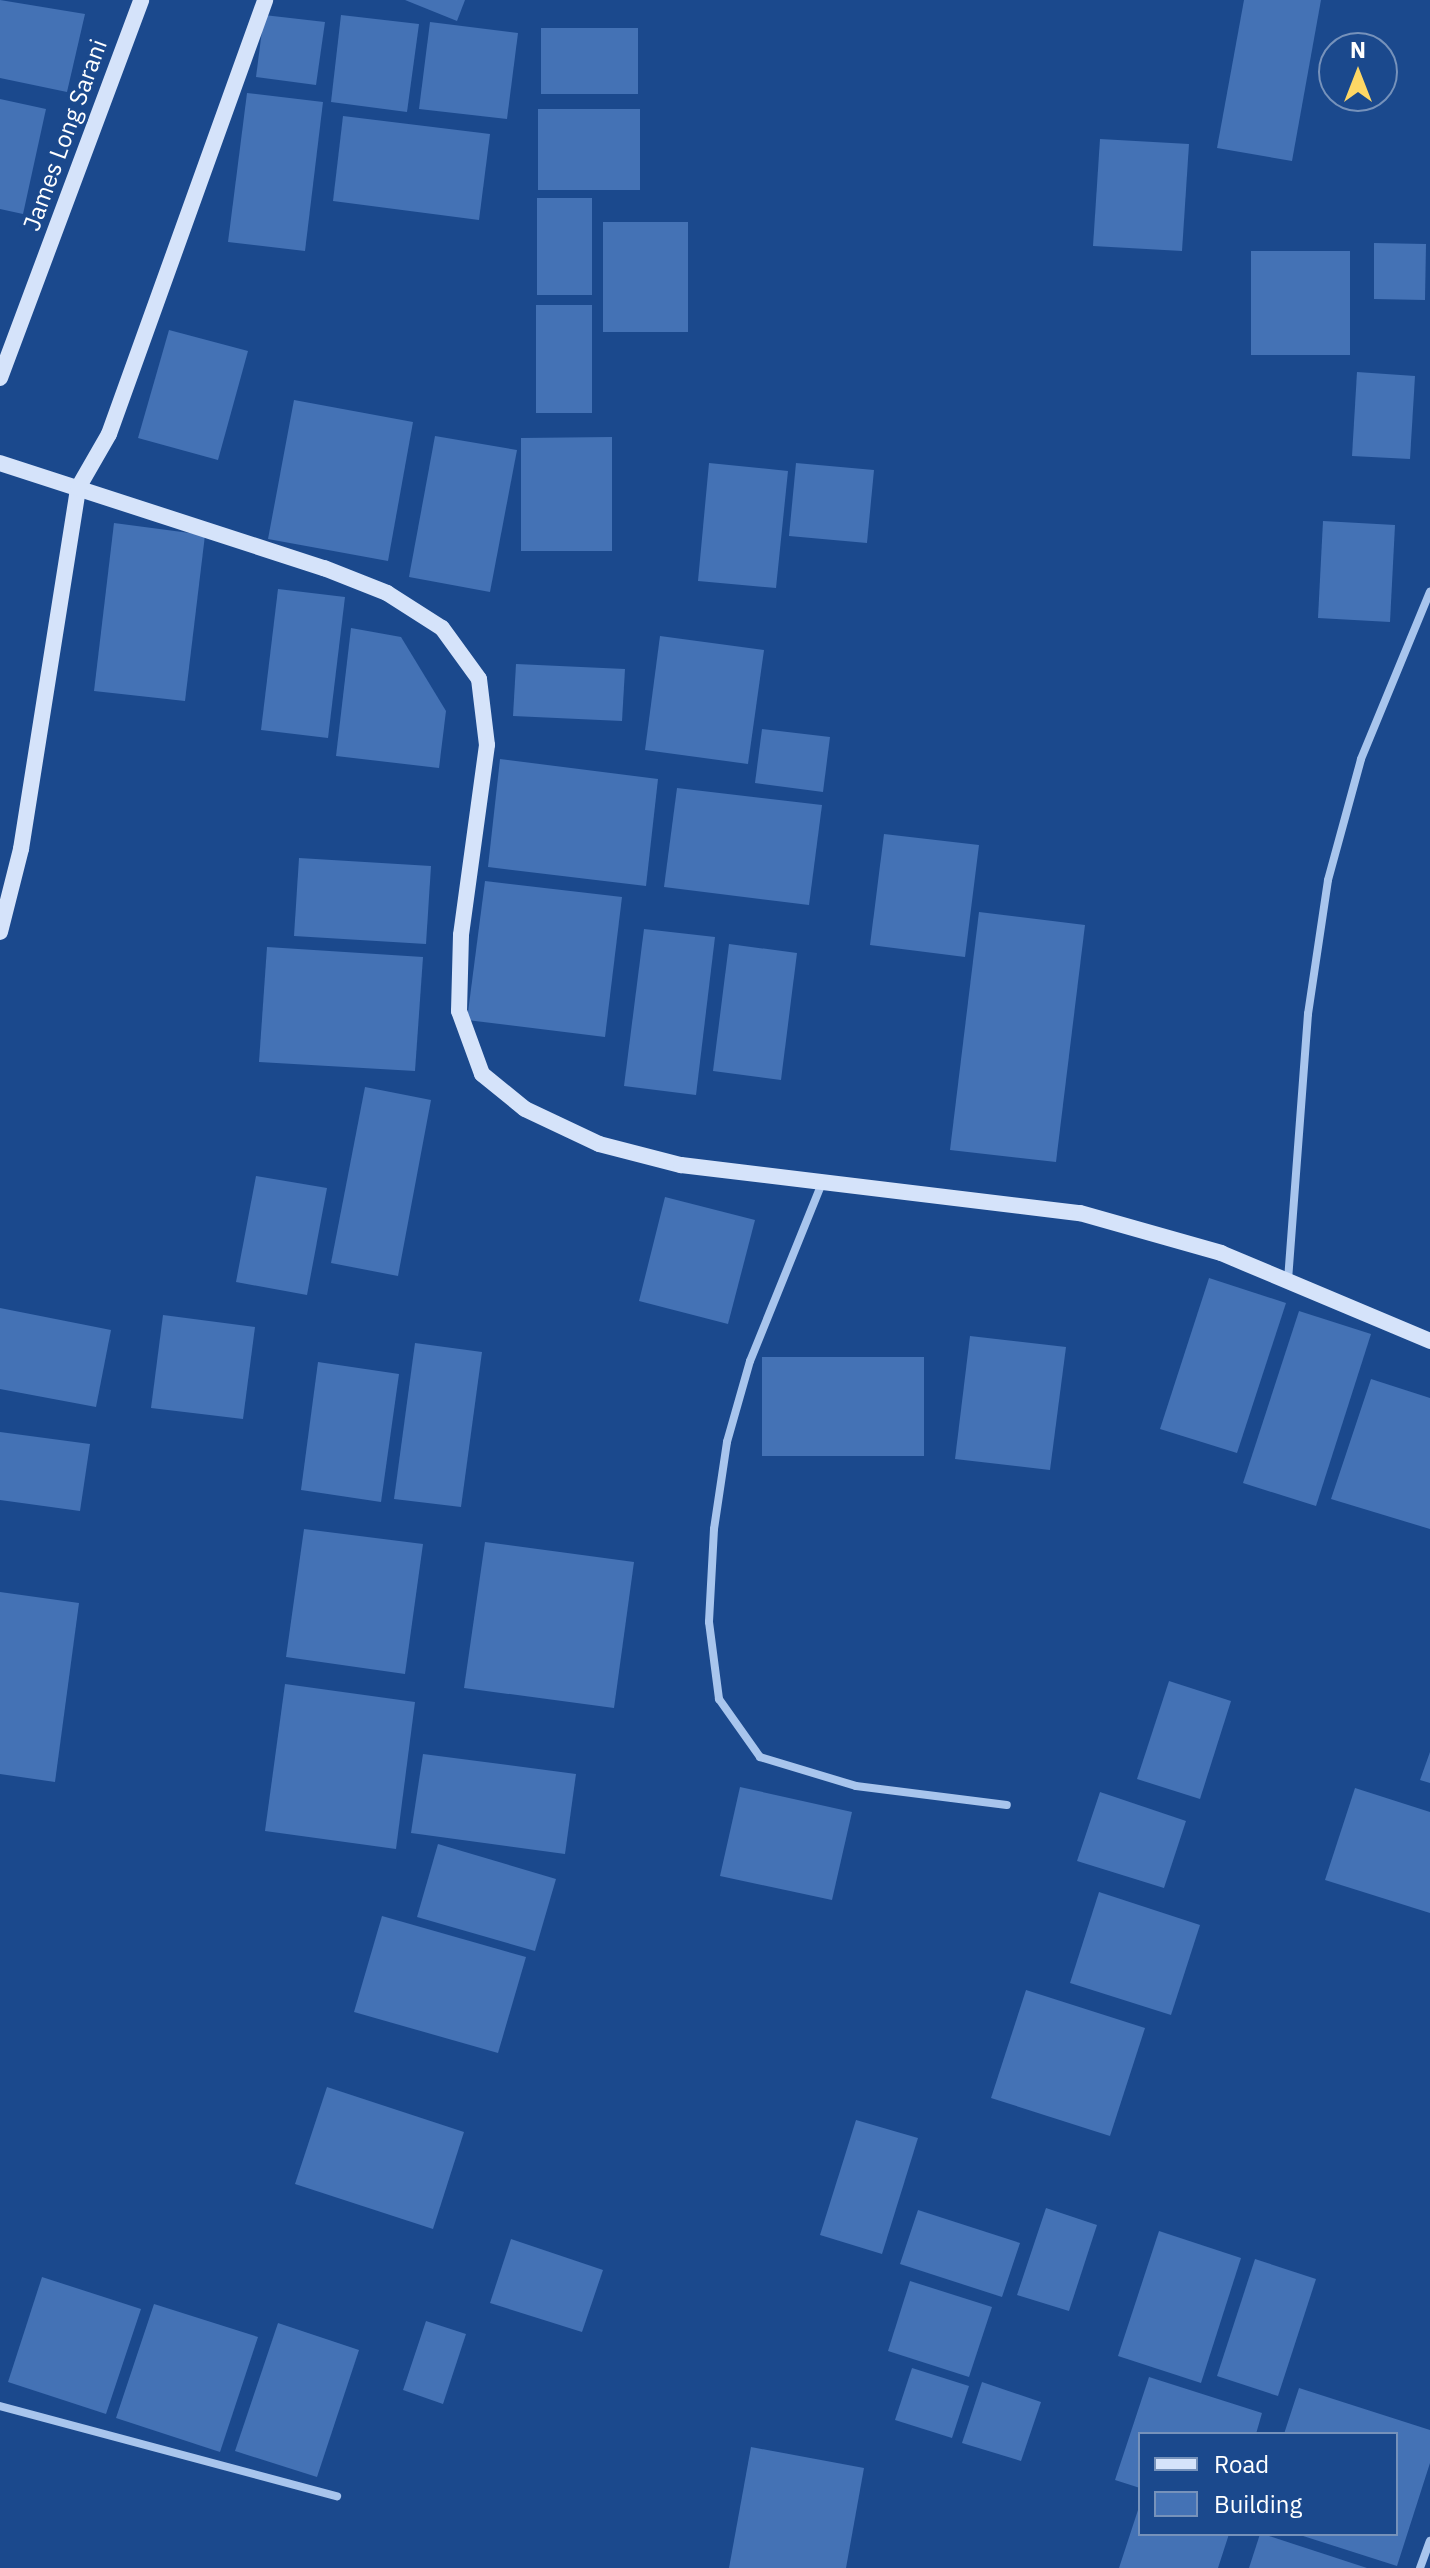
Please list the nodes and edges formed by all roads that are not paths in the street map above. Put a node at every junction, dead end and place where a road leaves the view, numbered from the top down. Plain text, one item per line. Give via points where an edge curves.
1 (141, 0) edge
2 (265, 0) edge
3 (0, 378) edge
4 (0, 463) edge
5 (78, 488) junction
6 (1430, 592) edge
7 (0, 932) edge
8 (823, 1182) junction
9 (1288, 1280) junction
10 (1430, 1341) edge
11 (1007, 1805) dead end
12 (0, 2406) edge
13 (337, 2496) dead end
14 (1430, 2541) edge
15 (1420, 2568) edge

1 - 3 street, James Long Sarani
2 - 5 street via 109,434
4 - 5 street
5 - 7 street via 21,849
5 - 8 street via 387,593 442,628 479,679 487,745 461,935 459,1011 482,1074 525,1109 599,1144 681,1165
6 - 9 street via 1361,759 1328,880 1308,1014
8 - 9 street via 1080,1213 1221,1253
8 - 11 street via 750,1361 727,1442 714,1529 709,1622 719,1699 760,1757 856,1786
9 - 10 street
12 - 13 street
14 - 15 street

